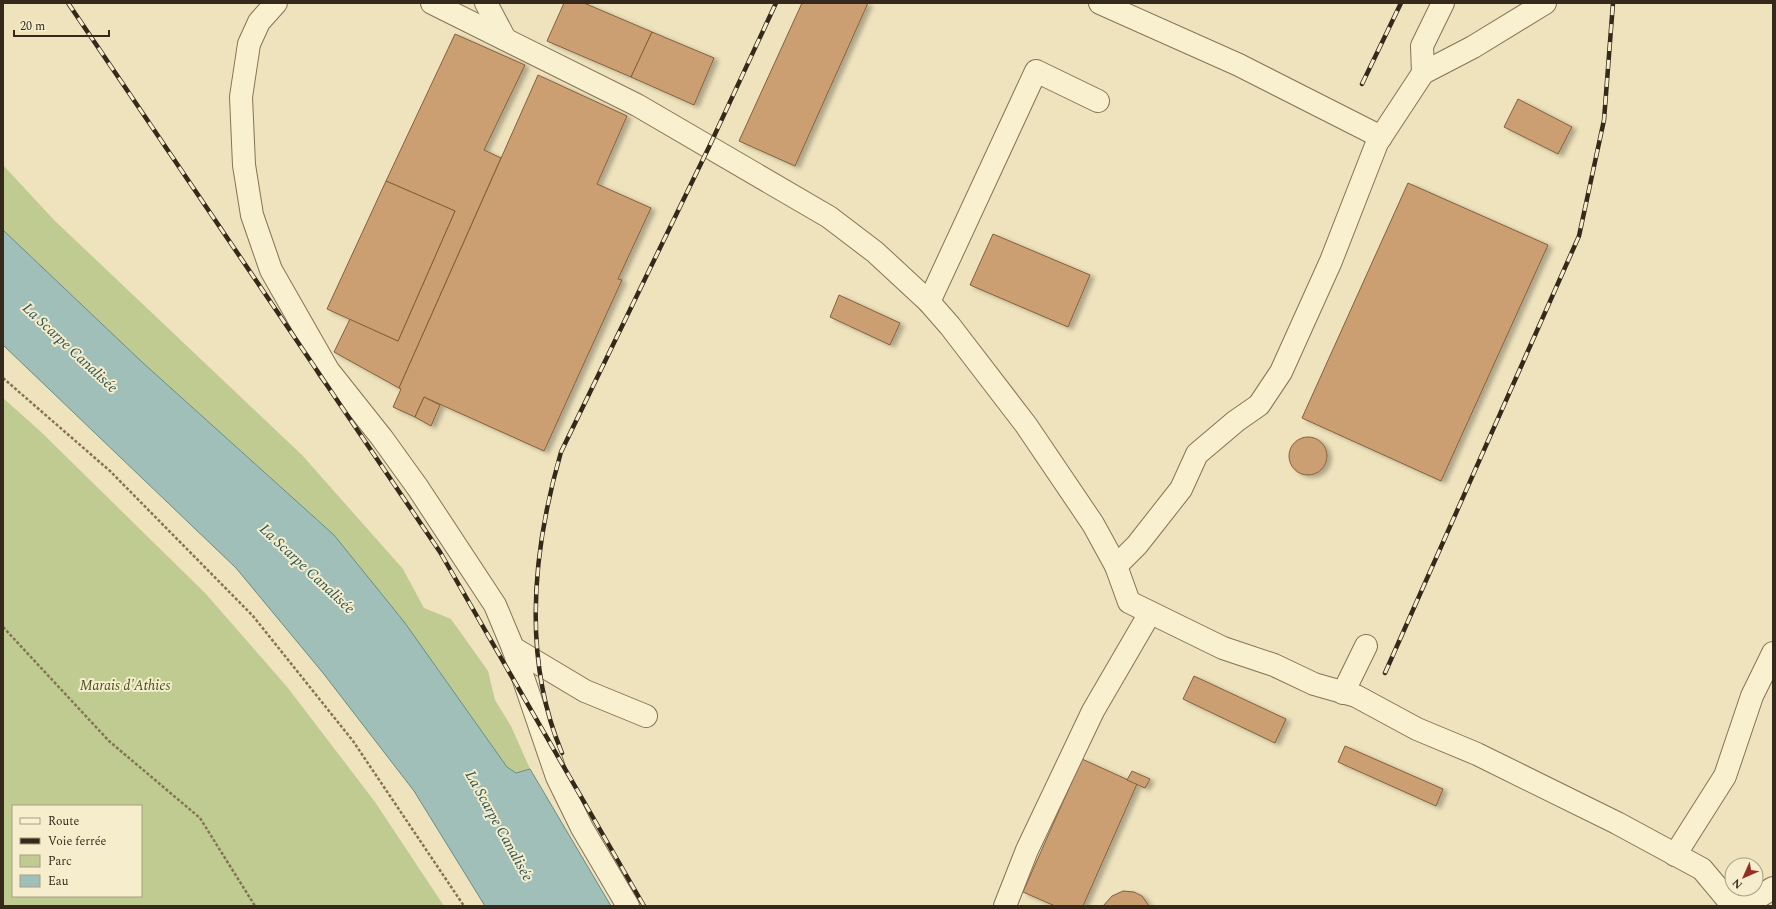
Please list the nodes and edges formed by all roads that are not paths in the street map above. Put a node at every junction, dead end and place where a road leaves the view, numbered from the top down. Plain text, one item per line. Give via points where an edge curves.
1 (276, 3) edge
2 (432, 3) edge
3 (486, 3) edge
4 (1100, 3) edge
5 (1443, 3) edge
6 (1545, 3) edge
7 (505, 39) junction
8 (1423, 73) junction
9 (1098, 102) dead end
10 (1381, 137) junction
11 (929, 302) junction
12 (1116, 566) junction
13 (1150, 613) junction
14 (1366, 646) dead end
15 (513, 648) junction
16 (1773, 652) edge
17 (1344, 693) junction
18 (646, 716) dead end
19 (1675, 854) junction
20 (1773, 888) edge
21 (628, 906) edge
22 (1005, 906) edge
23 (1733, 906) edge
24 (1744, 906) edge

1 - 15 lane via 259,22 249,44 241,97 244,165 252,216 271,270 328,370 418,488 495,605
2 - 7 lane
3 - 7 lane
4 - 10 lane via 1240,65
5 - 8 lane via 1422,46
6 - 8 lane via 1473,47
7 - 11 lane via 637,104 829,217 875,252
8 - 10 lane
9 - 11 lane via 1036,71
10 - 12 lane via 1331,261 1281,372 1259,405 1197,454 1181,489 1137,545
11 - 12 lane via 1026,425 1093,524
12 - 13 lane via 1129,602
13 - 17 lane via 1223,648 1274,665 1314,684
13 - 22 lane via 1093,711 1027,850
14 - 17 lane
15 - 18 lane via 585,691
15 - 21 lane via 557,777 582,828
16 - 19 lane via 1752,696 1725,776
17 - 19 lane via 1356,696 1417,730 1484,757
19 - 23 lane via 1702,869
20 - 24 lane

